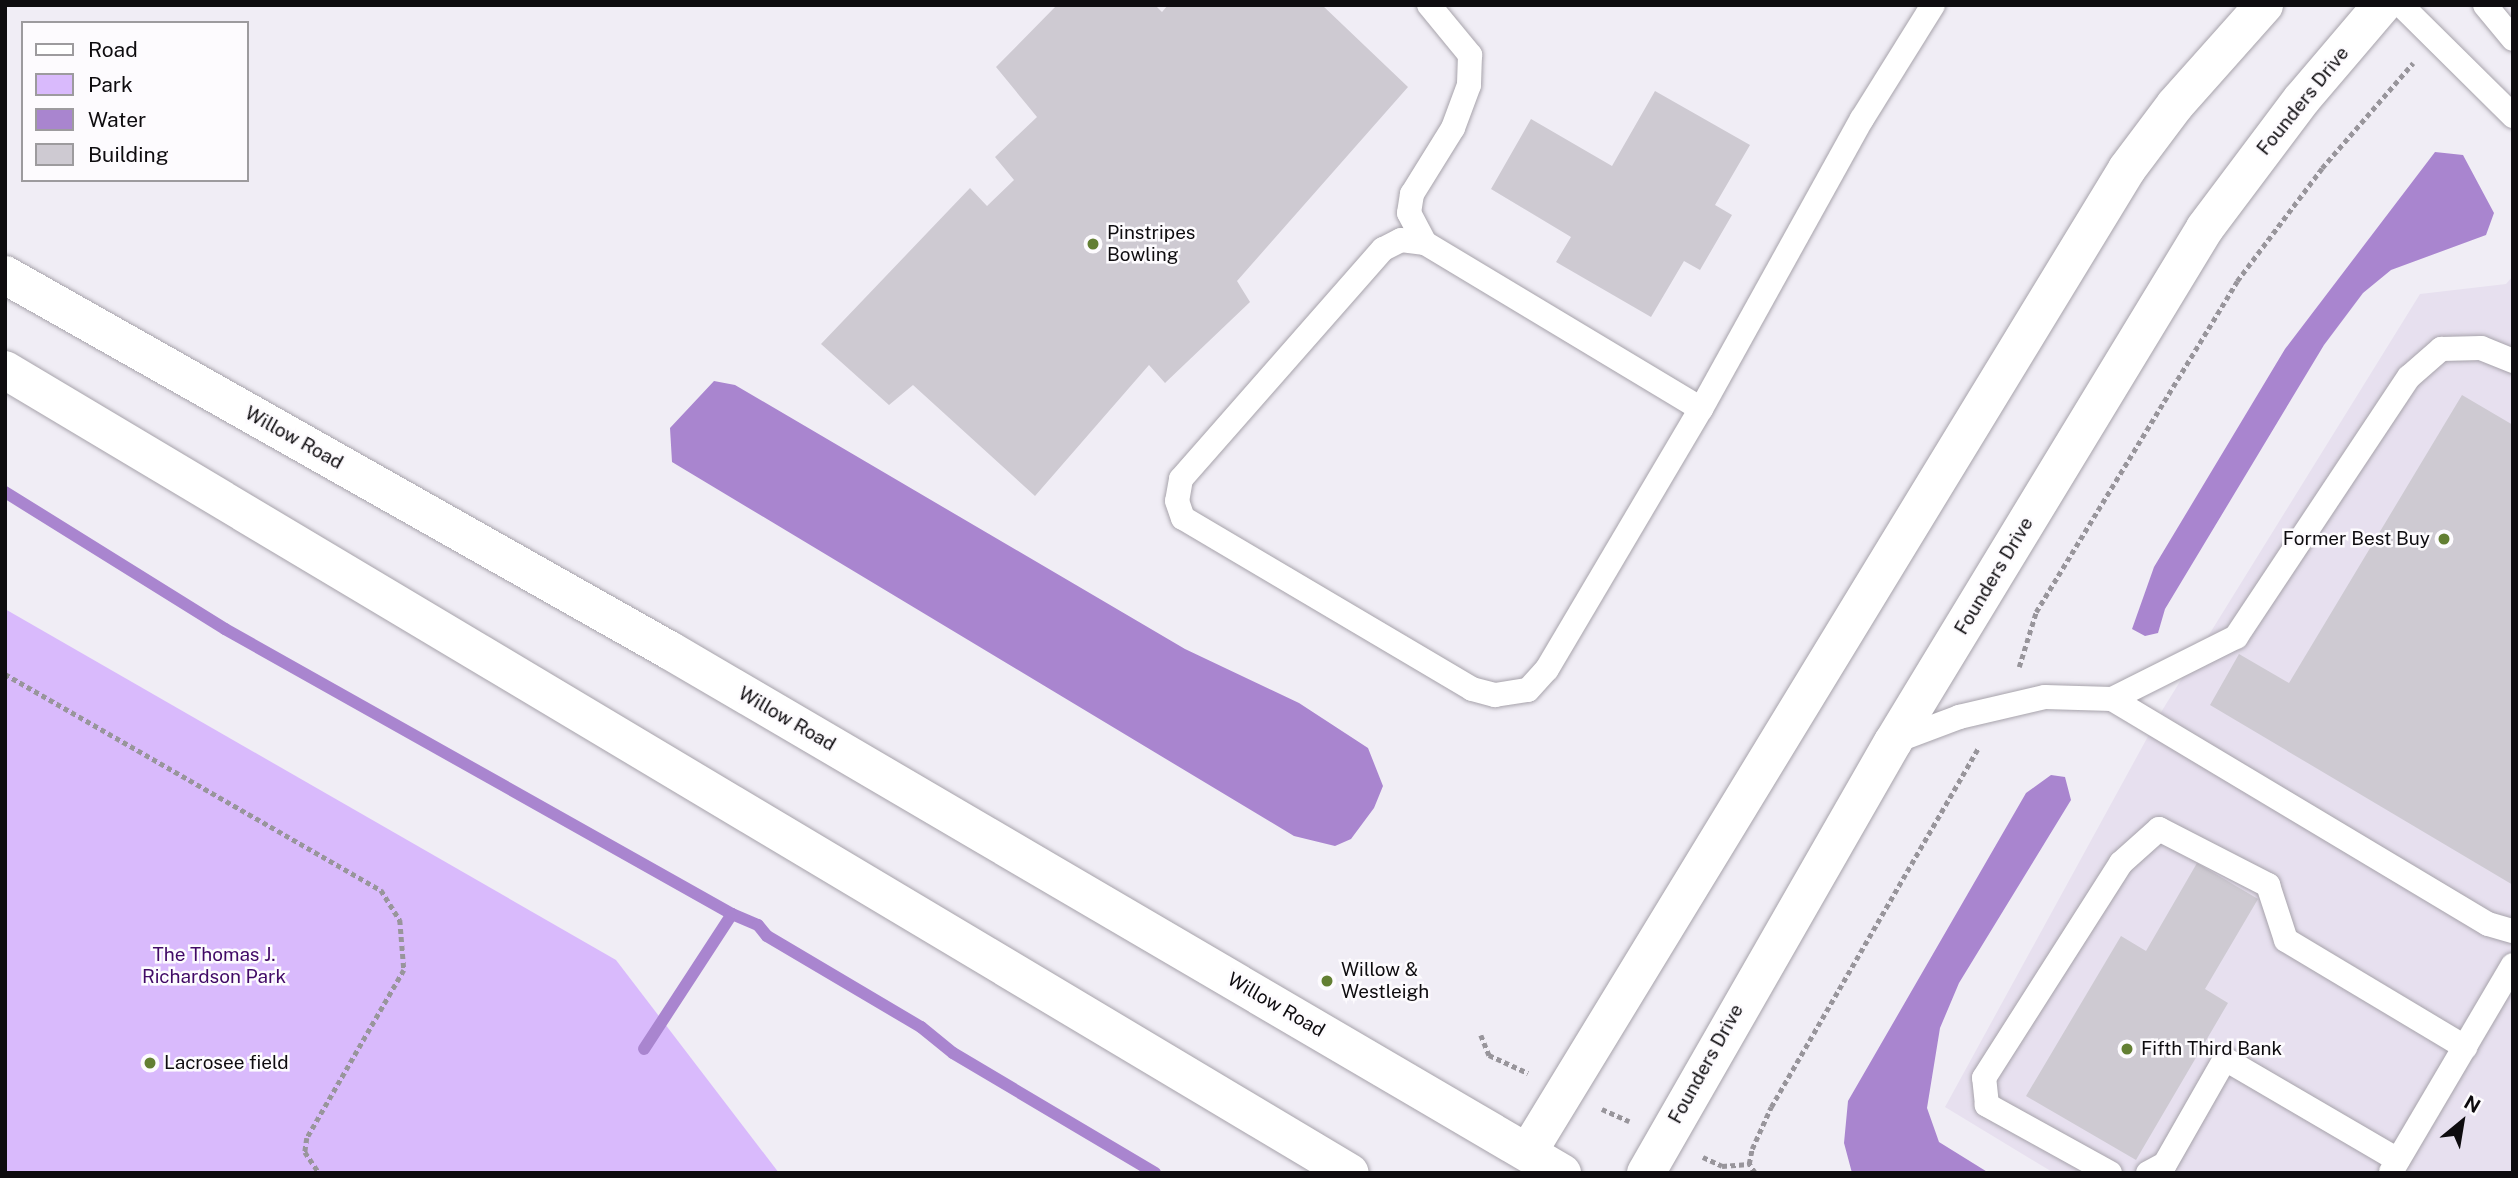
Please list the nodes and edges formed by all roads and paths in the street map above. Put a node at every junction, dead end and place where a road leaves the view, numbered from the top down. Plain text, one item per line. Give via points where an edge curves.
1 (1429, 5) edge
2 (1933, 5) edge
3 (2264, 5) edge
4 (2382, 5) edge
5 (2401, 5) edge
6 (2485, 5) edge
7 (2434, 38) junction
8 (2513, 39) edge
9 (2513, 116) edge
10 (1425, 243) junction
11 (5, 275) edge
12 (2513, 361) edge
13 (5, 370) edge
14 (1701, 409) junction
15 (5, 674) edge
16 (2112, 699) junction
17 (2007, 706) junction
18 (1893, 742) junction
19 (2513, 930) edge
20 (2513, 965) edge
21 (1481, 1035) dead end
22 (2465, 1047) junction
23 (1566, 1091) junction
24 (1664, 1138) junction
25 (1522, 1163) edge
26 (1749, 1164) junction
27 (2395, 1166) edge
28 (2164, 1170) edge
29 (319, 1173) edge
30 (1350, 1173) edge
31 (1562, 1173) edge
32 (1646, 1173) edge
33 (1755, 1173) edge
34 (2110, 1173) edge

1 - 10 lane via 1470,55 1469,85 1453,128 1412,194 1409,213
2 - 14 lane via 1862,119
3 - 23 main road via 2127,169
4 - 18 main road, Founders Drive via 2302,99 2205,228
5 - 7 lane
6 - 8 lane
7 - 9 lane
7 - 17 path via 2322,168 2237,281 2036,612
10 - 14 lane
10 - 14 lane via 1401,240 1383,249 1181,480 1177,500 1183,518 1472,689 1495,695 1528,690 1547,668
11 - 25 main road, Willow Road via 669,650
12 - 16 lane via 2481,348 2441,349 2409,377 2236,636
13 - 30 main road
15 - 29 path via 381,890 400,920 404,970 307,1138 305,1152
16 - 17 lane via 2045,697
16 - 19 lane via 2488,924
17 - 18 lane via 1959,716
17 - 26 path via 1840,979 1771,1107
18 - 24 main road, Founders Drive
20 - 22 lane
21 - 23 path via 1489,1055
22 - 27 lane
22 - 34 lane via 2286,940 2268,885 2159,829 2121,863 1984,1078 1987,1105
23 - 24 path
23 - 25 main road
24 - 26 path via 1722,1166
24 - 32 main road, Founders Drive
25 - 31 main road, Willow Road
26 - 33 path
27 - 28 lane via 2225,1059

